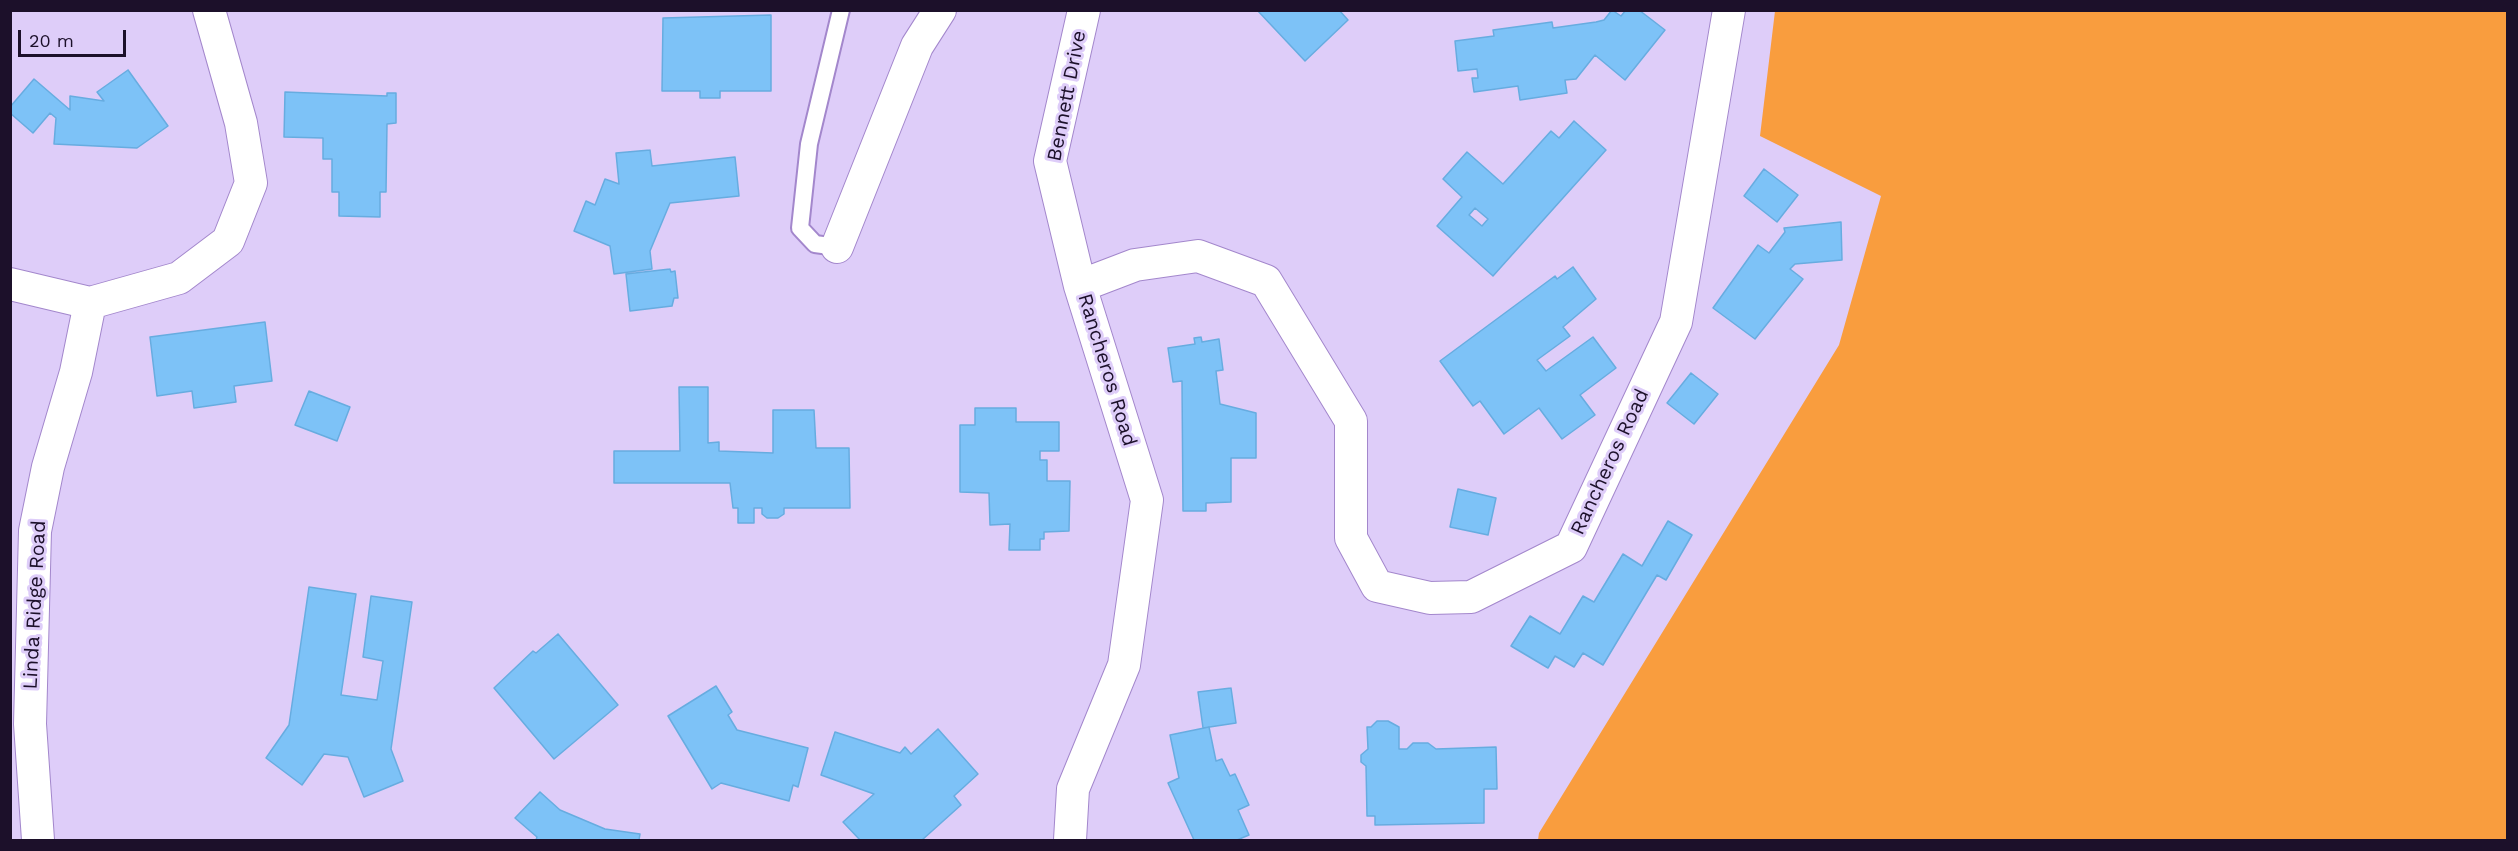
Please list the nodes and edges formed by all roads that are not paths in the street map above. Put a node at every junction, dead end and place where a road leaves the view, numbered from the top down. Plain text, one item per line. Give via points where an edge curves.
1 (209, 10) edge
2 (841, 10) edge
3 (940, 10) edge
4 (1084, 10) edge
5 (1729, 10) edge
6 (837, 247) joint
7 (10, 284) edge
8 (1080, 286) junction
9 (90, 303) junction
10 (38, 840) edge
11 (1070, 840) edge

1 - 9 street via 241,123 251,183 228,241 179,278
2 - 6 lane via 809,144 800,228 815,244
3 - 6 street via 917,46
4 - 8 street, Bennett Drive via 1050,161
5 - 8 street, Rancheros Road via 1676,322 1571,547 1471,597 1430,598 1377,586 1351,538 1351,421 1266,281 1198,256 1135,266
7 - 9 street
8 - 11 street, Rancheros Road via 1147,500 1124,665 1073,789
9 - 10 street, Linda Ridge Road via 35,531 30,724

